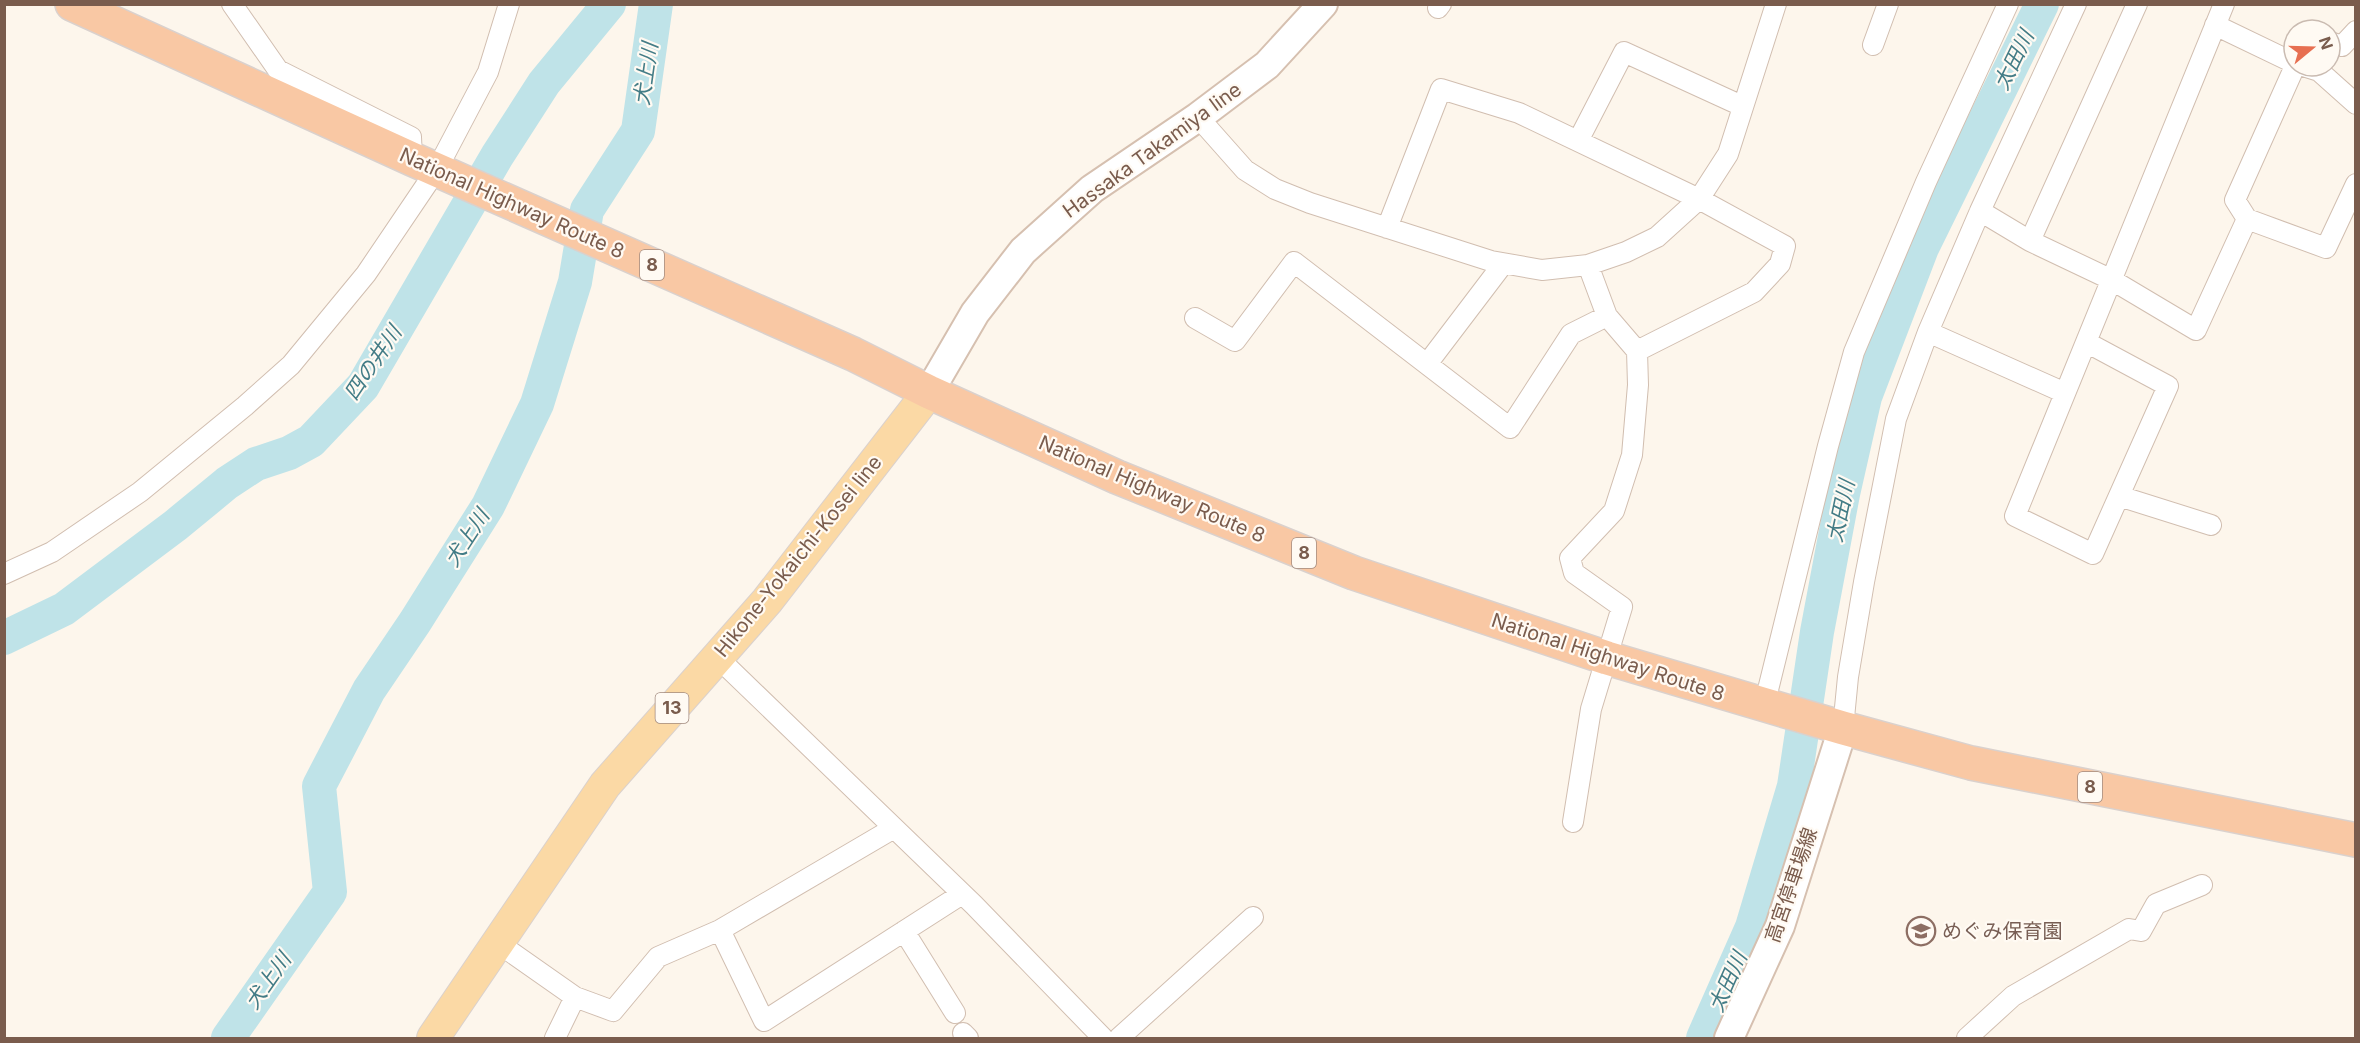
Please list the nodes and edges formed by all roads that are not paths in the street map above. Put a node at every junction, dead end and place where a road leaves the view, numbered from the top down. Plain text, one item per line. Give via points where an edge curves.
1 (72, 4) edge
2 (232, 4) edge
3 (509, 4) edge
4 (1323, 4) edge
5 (1888, 4) edge
6 (2008, 4) edge
7 (2076, 4) edge
8 (2137, 4) edge
9 (1774, 5) edge
10 (2216, 11) edge
11 (2355, 31) edge
12 (1873, 45) dead end
13 (2342, 46) edge
14 (2282, 55) edge
15 (2289, 78) edge
16 (2327, 78) edge
17 (2355, 104) edge
18 (1742, 106) junction
19 (1198, 117) junction
20 (1578, 141) junction
21 (433, 168) junction
22 (2355, 184) edge
23 (1699, 199) junction
24 (1980, 211) junction
25 (2247, 219) junction
26 (1388, 228) junction
27 (2031, 241) junction
28 (1503, 264) junction
29 (1588, 265) junction
30 (2112, 280) junction
31 (1607, 316) junction
32 (1195, 318) dead end
33 (1928, 332) junction
34 (2086, 342) junction
35 (1637, 351) junction
36 (1427, 364) junction
37 (929, 392) junction
38 (2065, 393) junction
39 (2119, 495) junction
40 (2211, 525) dead end
41 (4, 574) edge
42 (716, 656) junction
43 (1606, 658) junction
44 (1768, 708) junction
45 (1835, 726) junction
46 (1573, 822) dead end
47 (894, 828) junction
48 (2355, 840) edge
49 (2202, 885) dead end
50 (962, 894) junction
51 (1253, 917) dead end
52 (720, 930) junction
53 (904, 931) junction
54 (498, 943) junction
55 (575, 997) junction
56 (956, 1013) dead end
57 (433, 1038) edge
58 (555, 1038) edge
59 (1103, 1038) edge
60 (1119, 1038) edge
61 (1729, 1038) edge
62 (1967, 1038) edge

1 - 21 highway, National Highway Route 8 / 8
2 - 21 street via 278,70 411,137
3 - 21 street via 488,72
4 - 19 main road, Hassaka Takamiya line via 1267,65
5 - 12 street
6 - 44 street via 1854,352 1828,446
7 - 24 street
8 - 27 street
9 - 18 street
10 - 14 street
10 - 30 street
11 - 13 street
15 - 25 street via 2235,200
16 - 17 street
18 - 20 street via 1624,52
18 - 23 street via 1728,154
19 - 26 street via 1245,170 1275,189
19 - 37 main road, Hassaka Takamiya line via 1092,189 1023,251 975,313
20 - 23 street
20 - 26 street via 1519,113 1441,89
21 - 37 highway, National Highway Route 8 / 8 via 854,354
21 - 41 street via 366,274 291,365 140,492 52,552
22 - 25 street via 2326,248
23 - 29 street via 1657,237
23 - 35 street via 1785,246 1780,264 1754,292
24 - 27 street
24 - 33 street
25 - 30 street via 2196,330
26 - 28 street
27 - 30 street
28 - 29 street via 1542,270
28 - 36 street
29 - 31 street
30 - 34 street
31 - 35 street
31 - 36 street via 1570,334 1510,428
32 - 36 street via 1235,341 1294,262
33 - 38 street
33 - 45 street via 1896,419 1848,677
34 - 38 street
34 - 39 street via 2168,386
35 - 43 street via 1632,455 1614,511 1570,558 1574,573 1622,607
37 - 42 main road, Hikone-Yokaichi-Kosei line / 13 via 767,600
37 - 43 highway, National Highway Route 8 / 8 via 1117,477 1354,573
38 - 39 street via 2015,516 2093,554
39 - 40 street
42 - 47 street
42 - 54 main road, Hikone-Yokaichi-Kosei line / 13 via 605,785
43 - 44 highway, National Highway Route 8 / 8
43 - 46 street via 1591,709
44 - 45 highway, National Highway Route 8 / 8
45 - 48 highway, National Highway Route 8 / 8 via 1971,763
45 - 61 main road, 高宮停車場線 via 1780,926
47 - 50 street
47 - 52 street
49 - 62 street via 2156,904 2141,931 2129,930 2013,996
50 - 53 street
50 - 59 street
51 - 60 street
52 - 53 street via 764,1021
52 - 55 street via 658,957 613,1011
53 - 56 street
54 - 55 street
54 - 57 main road, Hikone-Yokaichi-Kosei line / 13
55 - 58 street

